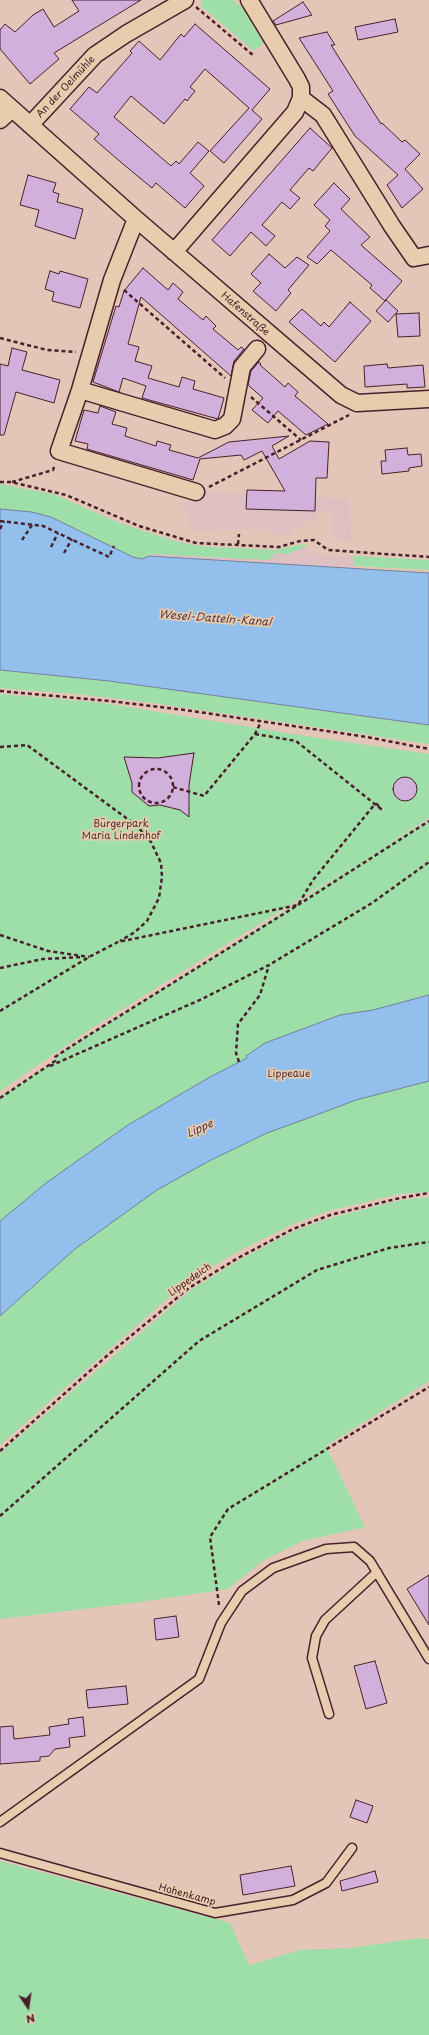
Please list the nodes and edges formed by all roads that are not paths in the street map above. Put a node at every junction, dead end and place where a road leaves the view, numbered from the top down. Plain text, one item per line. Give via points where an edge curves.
1 (249, 0) edge
2 (189, 2) edge
3 (301, 98) junction
4 (6, 104) edge
5 (0, 120) edge
6 (30, 125) junction
7 (136, 219) junction
8 (174, 252) junction
9 (429, 255) edge
10 (263, 342) junction
11 (80, 390) junction
12 (429, 399) edge
13 (196, 492) road end
14 (377, 1572) junction
15 (429, 1659) edge
16 (329, 1714) dead end
17 (0, 1822) edge
18 (352, 1848) dead end
19 (0, 1853) edge

1 - 3 street via 297,79 301,87
2 - 6 street, An der Oelmühle via 126,34 95,55
3 - 8 street via 296,112
3 - 9 street via 323,115 414,258
4 - 5 street
4 - 6 street, Hafenstraße
6 - 7 street, Hafenstraße
7 - 8 street, Hafenstraße
7 - 11 street via 112,280
8 - 10 street, Hafenstraße
10 - 11 street, Hafenstraße via 242,367 232,419 225,426 215,430
10 - 12 street, Hafenstraße via 357,403
11 - 13 street via 60,450
14 - 15 lane
14 - 16 lane via 326,1620 316,1636 312,1658
14 - 17 lane via 370,1561 354,1547 326,1549 273,1568 260,1576 242,1591 221,1624 199,1679
18 - 19 lane, Hohenkamp via 326,1883 293,1900 215,1913

